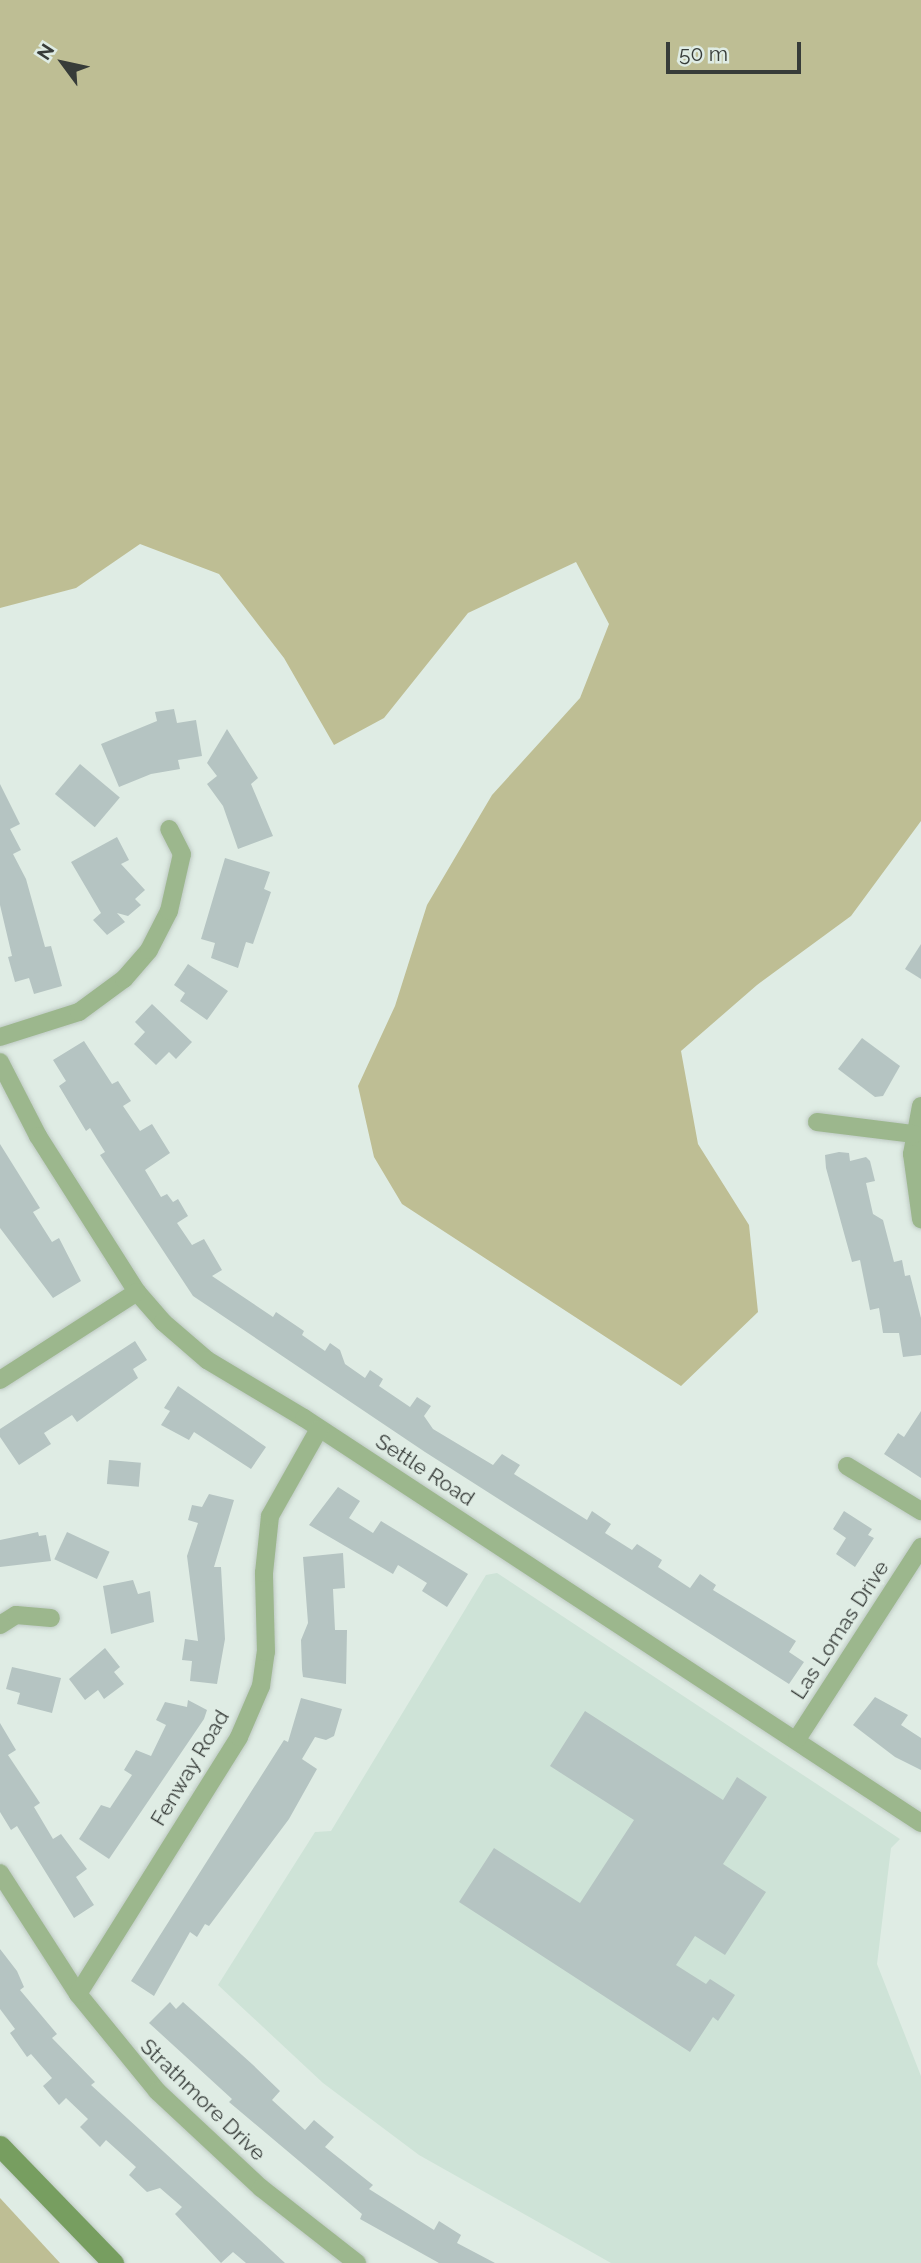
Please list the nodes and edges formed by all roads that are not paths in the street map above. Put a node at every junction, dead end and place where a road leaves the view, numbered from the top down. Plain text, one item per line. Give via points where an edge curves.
1 (169, 829) dead end
2 (0, 1037) edge
3 (0, 1062) edge
4 (921, 1105) edge
5 (817, 1122) dead end
6 (914, 1134) junction
7 (921, 1219) edge
8 (138, 1292) junction
9 (0, 1380) edge
10 (319, 1429) junction
11 (847, 1466) dead end
12 (921, 1511) edge
13 (921, 1547) edge
14 (51, 1618) dead end
15 (0, 1625) edge
16 (797, 1739) junction
17 (921, 1823) edge
18 (0, 1874) edge
19 (78, 1994) junction
20 (0, 2146) edge
21 (113, 2263) edge
22 (356, 2263) edge

1 - 2 street via 182,854 170,911 149,950 124,979 79,1012
3 - 8 street, Settle Road via 38,1136
4 - 6 street
5 - 6 street
6 - 7 street via 912,1175
8 - 9 street
8 - 10 street, Settle Road via 207,1360
10 - 16 street, Settle Road
10 - 19 street, Fenway Road via 270,1516 261,1686 242,1730
11 - 12 street
13 - 16 street, Las Lomas Drive
14 - 15 street via 16,1615
16 - 17 street, Settle Road
18 - 19 street, Strathmore Drive
19 - 22 street, Strathmore Drive via 157,2091 261,2188
20 - 21 street

